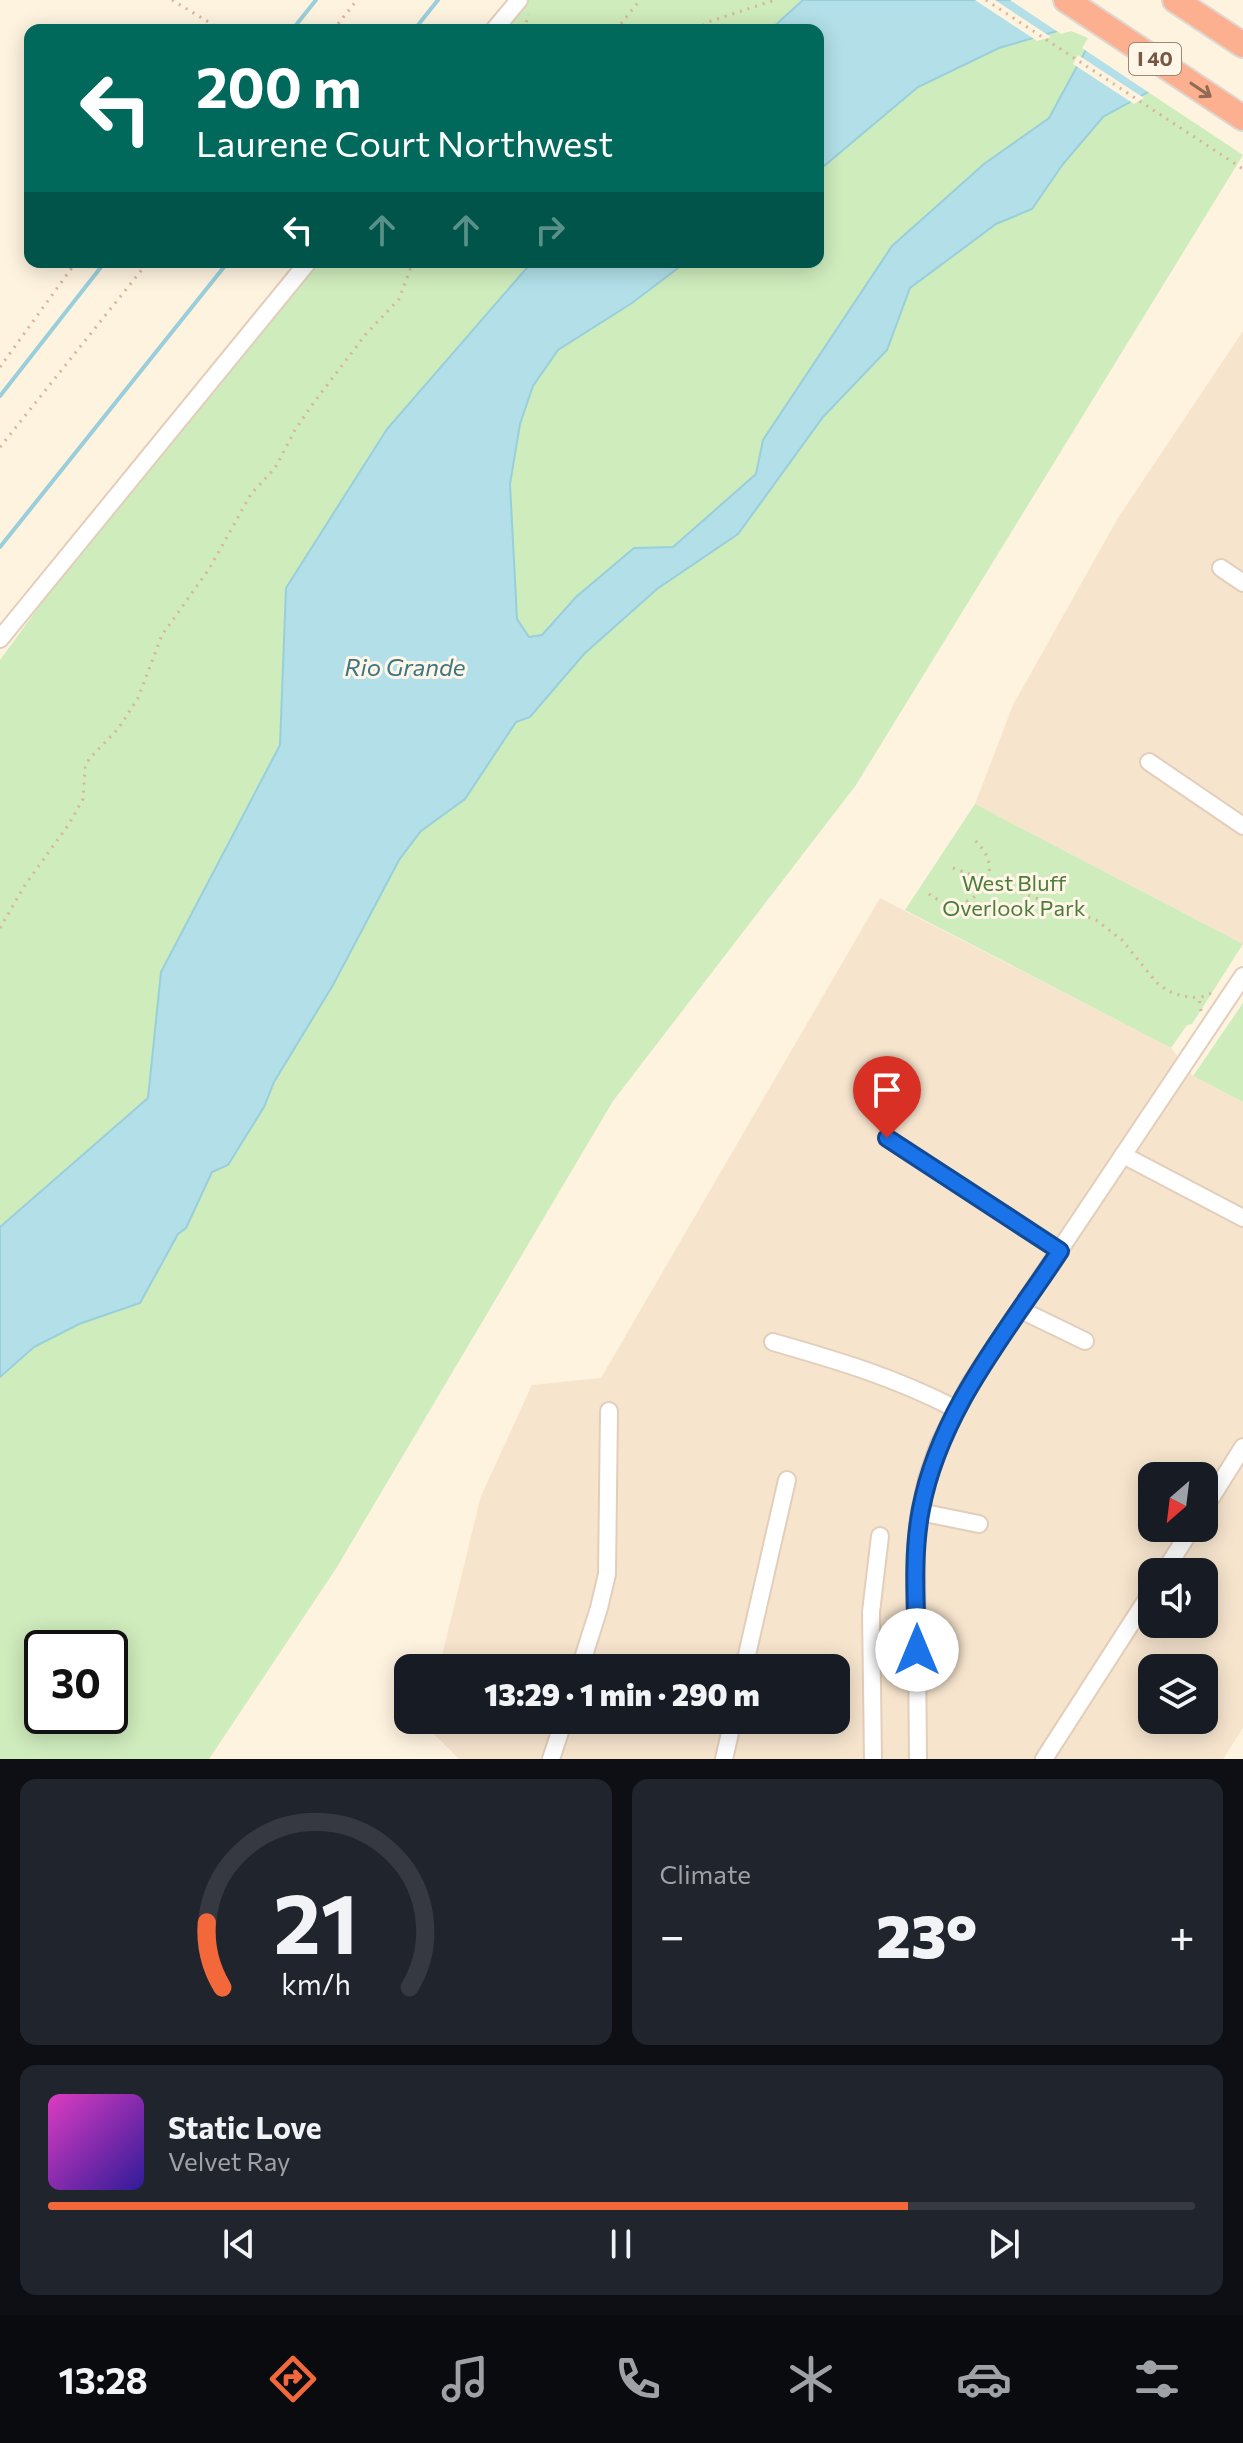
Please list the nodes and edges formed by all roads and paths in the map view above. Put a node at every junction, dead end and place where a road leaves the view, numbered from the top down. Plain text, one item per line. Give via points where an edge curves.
1 (172, 0) edge
2 (357, 0) edge
3 (519, 0) edge
4 (640, 0) edge
5 (775, 0) edge
6 (986, 0) edge
7 (1066, 0) edge
8 (1175, 0) edge
9 (212, 24) edge
10 (338, 24) edge
11 (499, 24) edge
12 (621, 24) edge
13 (705, 24) edge
14 (1243, 45) edge
15 (1243, 118) edge
16 (1243, 169) edge
17 (72, 268) edge
18 (143, 268) edge
19 (303, 268) edge
20 (411, 268) edge
21 (0, 367) edge
22 (0, 447) edge
23 (1221, 568) dead end
24 (1243, 583) edge
25 (0, 639) edge
26 (1149, 762) dead end
27 (1243, 826) edge
28 (972, 837) dead end
29 (953, 868) dead end
30 (987, 881) junction
31 (929, 894) dead end
32 (0, 928) edge
33 (1243, 976) edge
34 (1215, 995) dead end
35 (1199, 998) junction
36 (1204, 1013) dead end
37 (887, 1138) dead end
38 (1123, 1155) junction
39 (1243, 1218) edge
40 (1060, 1251) junction
41 (1021, 1310) junction
42 (1085, 1341) dead end
43 (773, 1342) dead end
44 (956, 1409) junction
45 (609, 1411) dead end
46 (1243, 1447) edge
47 (787, 1480) dead end
48 (1218, 1487) edge
49 (920, 1512) junction
50 (979, 1524) dead end
51 (880, 1536) dead end
52 (1138, 1613) edge
53 (584, 1654) edge
54 (747, 1654) edge
55 (559, 1734) edge
56 (730, 1734) edge
57 (551, 1759) edge
58 (724, 1759) edge
59 (873, 1759) edge
60 (918, 1759) edge
61 (1044, 1759) edge

1 - 9 path
2 - 10 path
3 - 11 street
4 - 12 path
5 - 13 path
6 - 16 path
7 -> 15 highway, I 40
8 - 14 highway, I 40
17 - 21 path
18 - 22 path
19 - 25 street
20 - 32 path via 399,299 312,405 162,635 138,698 89,759 83,799
23 - 24 street
26 - 27 street
28 - 30 path via 989,861
29 - 30 path
30 - 31 path via 976,896 956,905
30 - 35 path via 1096,920 1122,940 1156,982 1168,991
33 - 38 street
34 - 35 path
35 - 36 path
37 - 40 street
38 - 39 street
38 - 40 street
40 - 41 street
41 - 42 street
41 - 44 street
43 - 44 street via 863,1368
44 - 49 street via 939,1444
45 - 53 street via 607,1574
46 - 48 street
47 - 54 street
49 - 50 street
49 - 60 street
51 - 59 street via 871,1612
52 - 61 street
55 - 57 street
56 - 58 street

